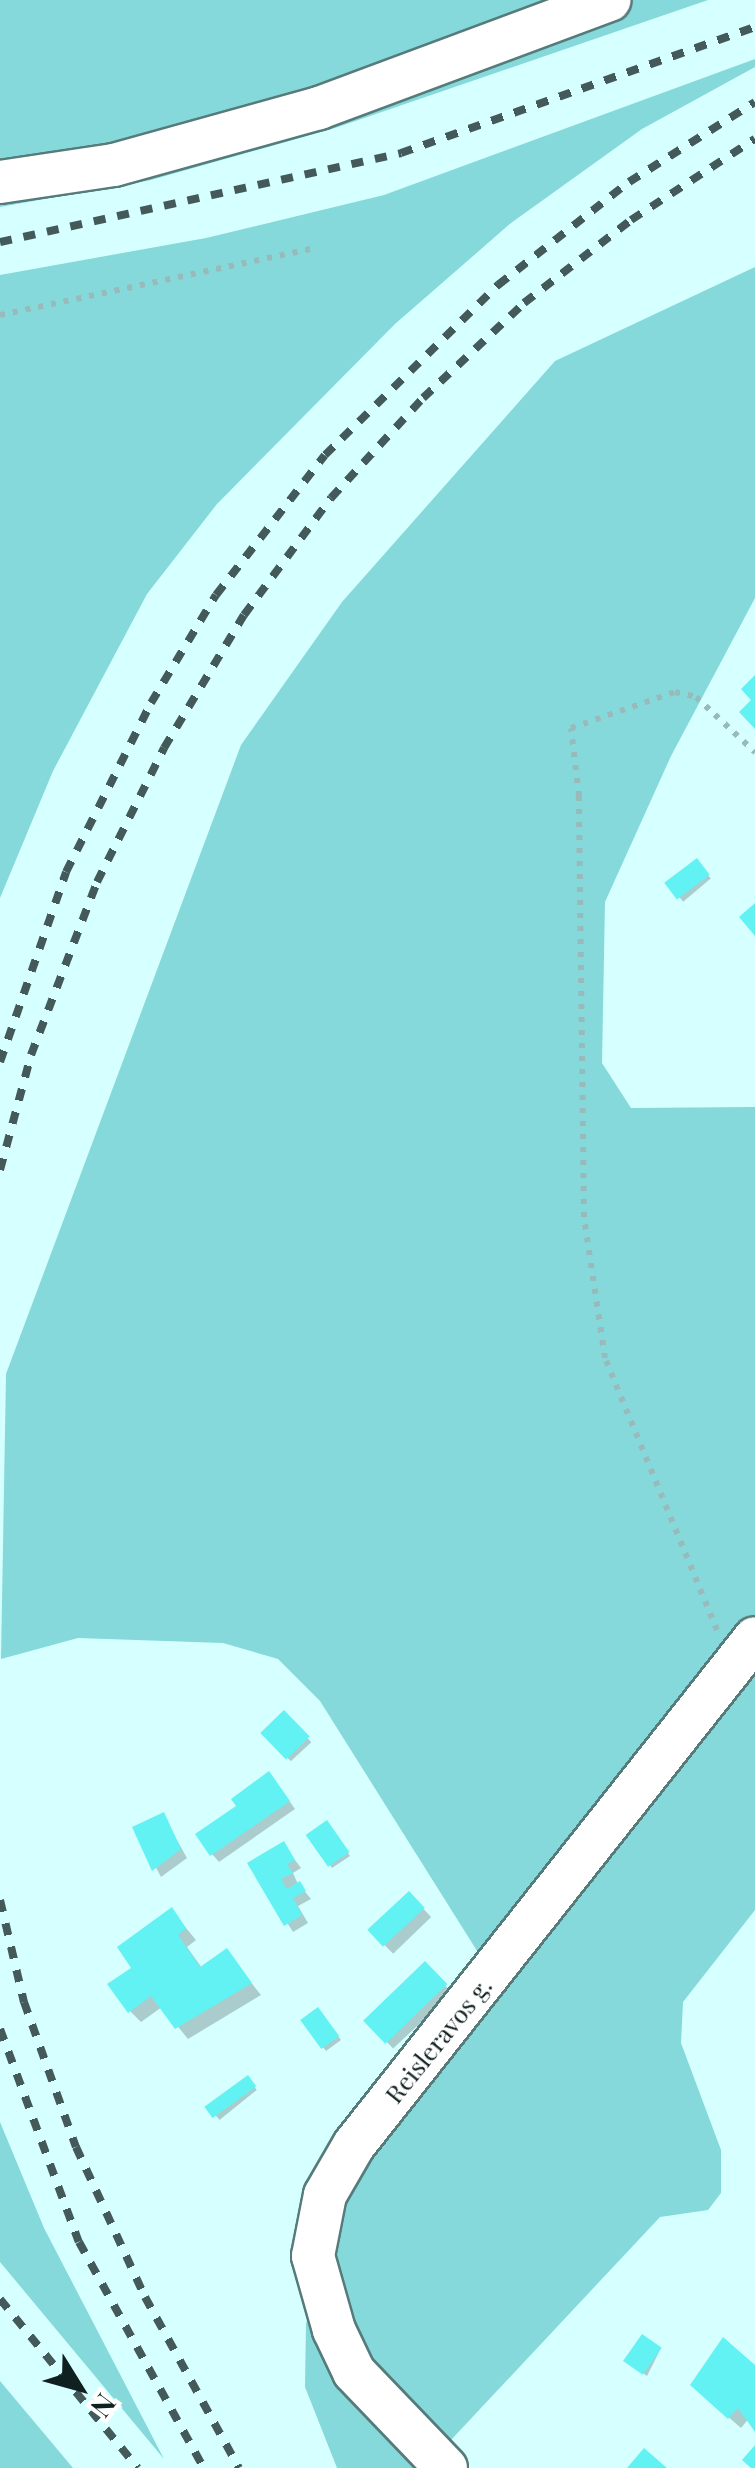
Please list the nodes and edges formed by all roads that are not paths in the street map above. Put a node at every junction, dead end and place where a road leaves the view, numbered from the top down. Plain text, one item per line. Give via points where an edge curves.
1 (610, 0) edge
2 (0, 182) edge
3 (744, 1652) edge
4 (446, 2468) edge

1 - 2 street via 319,108 114,165
3 - 4 street, Reisleravos g. via 354,2145 325,2195 313,2256 334,2330 354,2372

